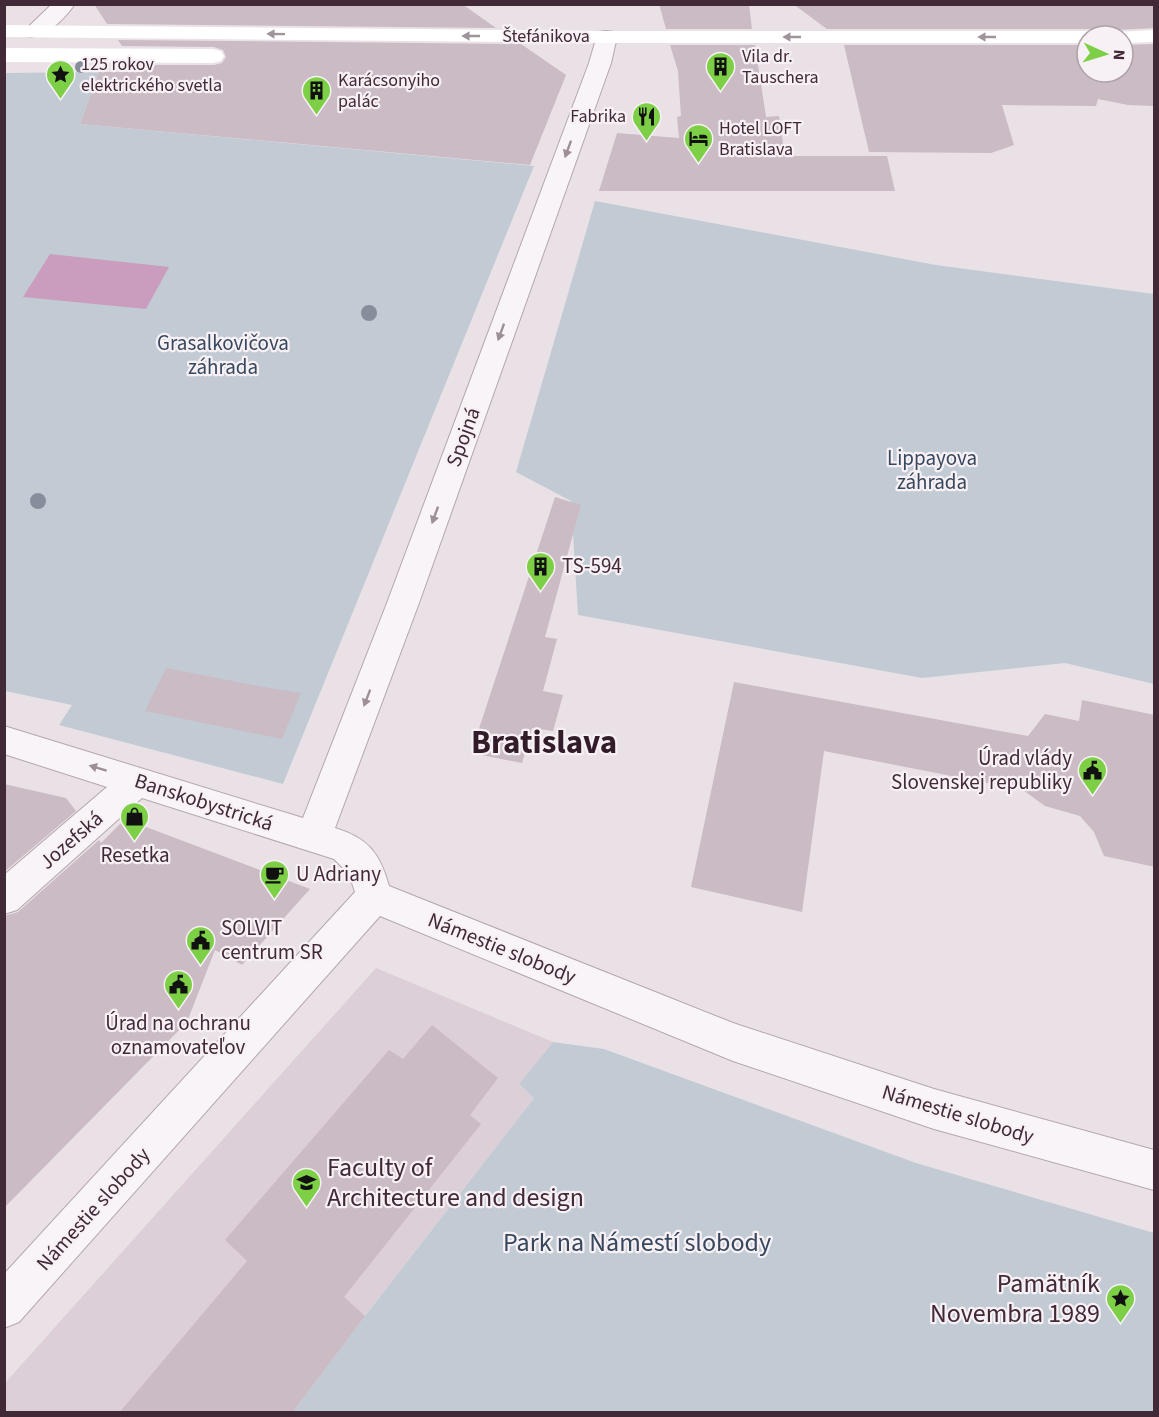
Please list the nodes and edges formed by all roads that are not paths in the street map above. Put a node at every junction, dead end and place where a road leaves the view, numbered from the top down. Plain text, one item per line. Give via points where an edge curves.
1 (65, 4) edge
2 (4, 31) edge
3 (35, 31) junction
4 (1155, 36) edge
5 (1075, 37) edge
6 (1135, 37) edge
7 (605, 46) junction
8 (1155, 51) edge
9 (1075, 52) edge
10 (1135, 52) edge
11 (4, 55) edge
12 (230, 56) dead end
13 (474, 57) dead end
14 (4, 740) edge
15 (138, 780) junction
16 (314, 836) junction
17 (374, 897) junction
18 (4, 898) edge
19 (1155, 1170) edge
20 (4, 1307) edge

1 - 3 street
2 - 3 main road, Štefánikova
7 -> 3 main road, Štefánikova
4 - 6 main road
5 -> 7 main road, Štefánikova
7 - 9 main road, Štefánikova
7 - 13 main road, Štefánikova
7 -> 16 street, Spojná
8 - 10 main road
11 - 12 main road
15 -> 14 street, Banskobystrická
15 - 16 street, Banskobystrická
15 - 18 street, Jozefská
16 - 17 street, Banskobystrická via 357,855 371,878
17 - 19 street, Námestie slobody via 733,1042 934,1109
17 - 20 street, Námestie slobody

